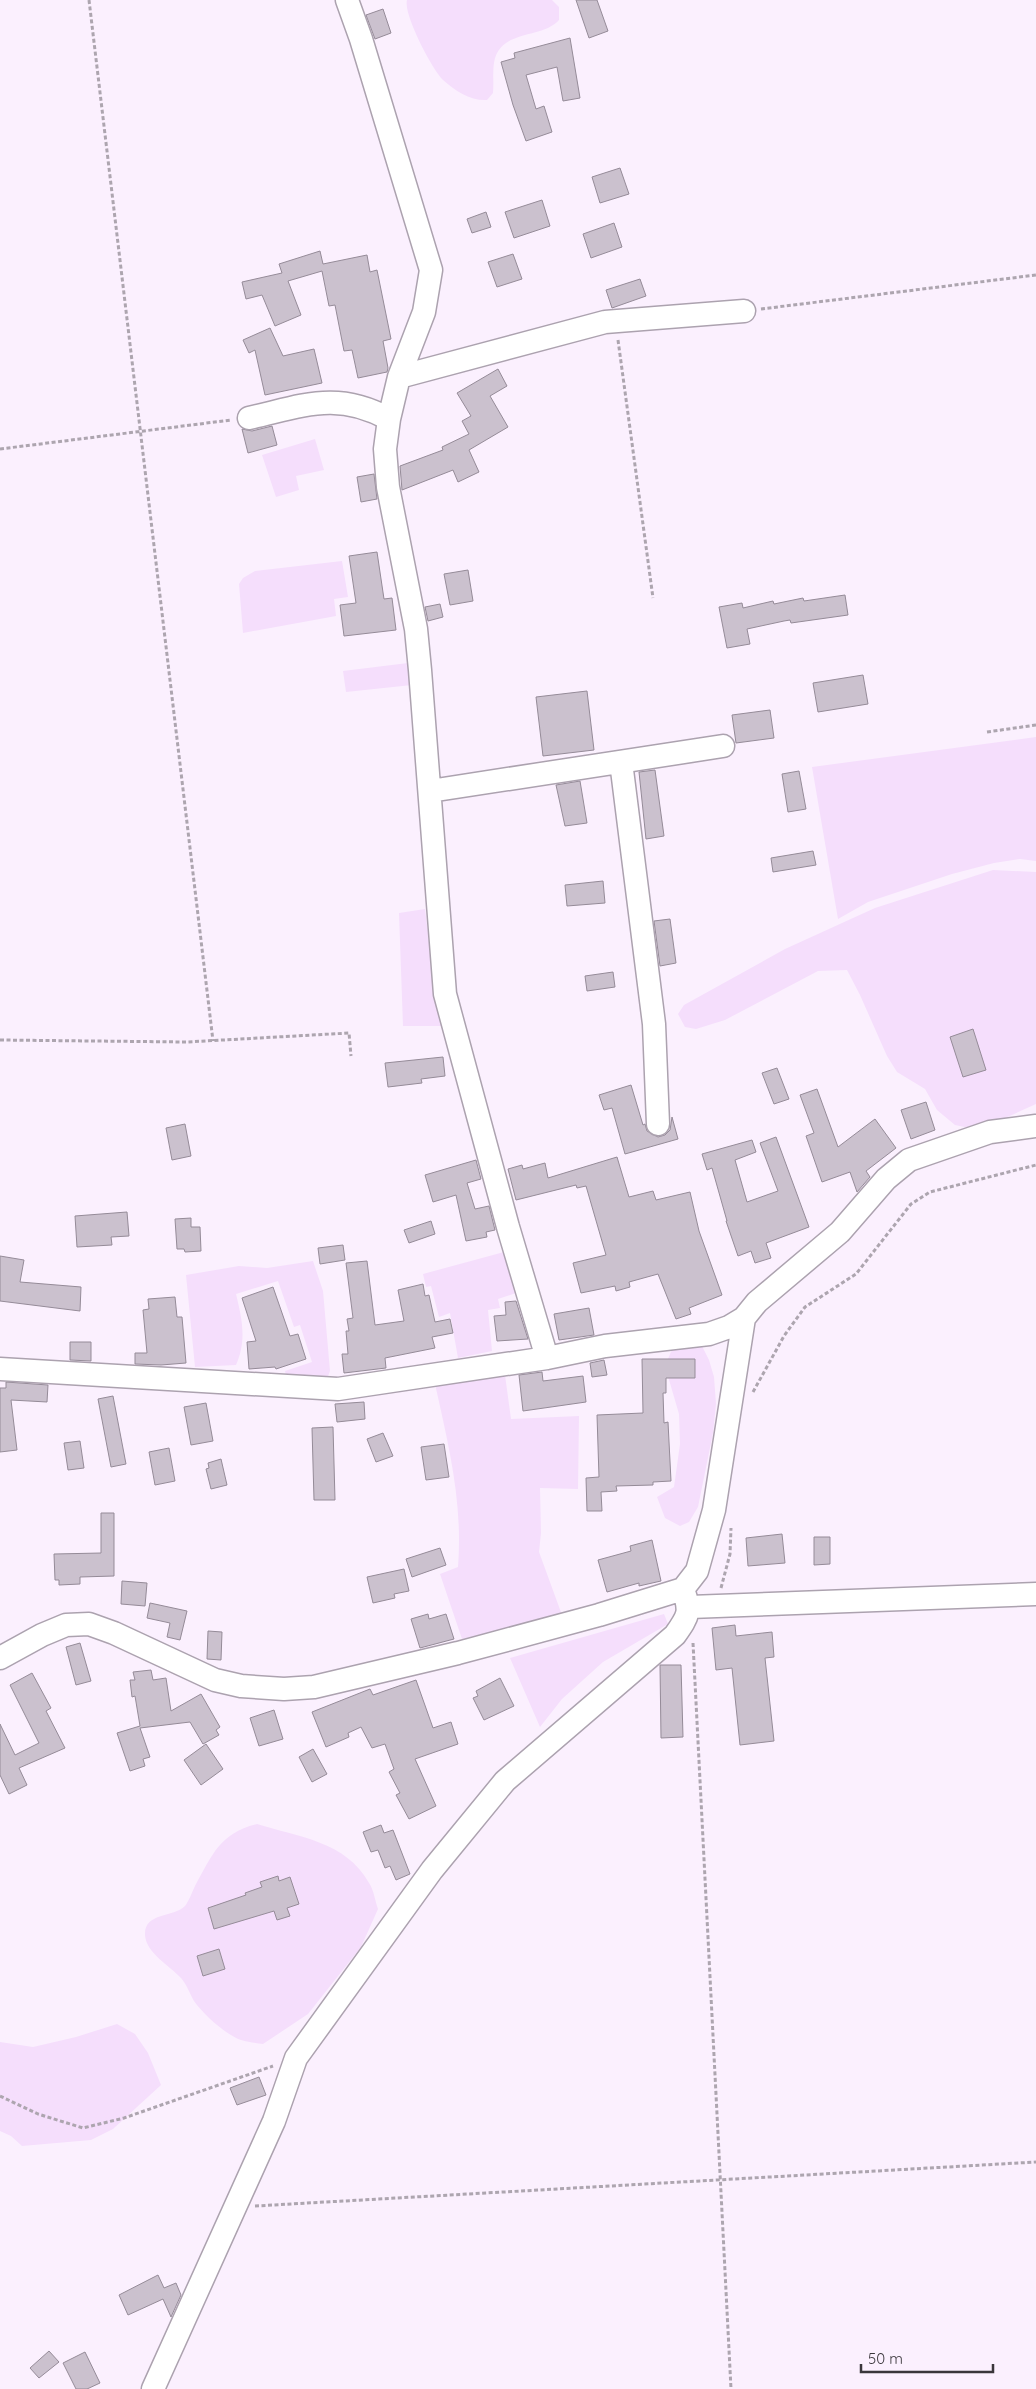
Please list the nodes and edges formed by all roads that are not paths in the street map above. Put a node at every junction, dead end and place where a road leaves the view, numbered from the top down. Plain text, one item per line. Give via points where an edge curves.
1 (347, 0) edge
2 (744, 311) road end
3 (399, 377) junction
4 (249, 418) road end
5 (388, 419) junction
6 (723, 746) dead end
7 (620, 762) junction
8 (430, 791) junction
9 (658, 1124) dead end
10 (1036, 1126) edge
11 (744, 1318) junction
12 (547, 1358) junction
13 (0, 1370) edge
14 (1036, 1594) edge
15 (686, 1598) junction
16 (0, 1658) edge
17 (153, 2389) edge

1 - 3 street via 431,270 424,312
2 - 3 street via 615,322 541,338
3 - 5 street
4 - 5 street via 338,401 370,408
5 - 8 street via 385,449 388,487 416,629
6 - 7 street
7 - 8 street
7 - 9 street via 654,1024
8 - 12 street via 444,994
10 - 11 street via 990,1132 908,1160 886,1179 840,1232 757,1302
11 - 12 street via 709,1334 605,1346
11 - 15 street via 714,1510
12 - 13 street via 338,1389
14 - 15 street
15 - 16 street via 598,1615 314,1687 240,1686 216,1680 114,1632 89,1624 66,1625
15 - 17 street via 686,1619 676,1635 505,1781 432,1870 296,2058 274,2121

